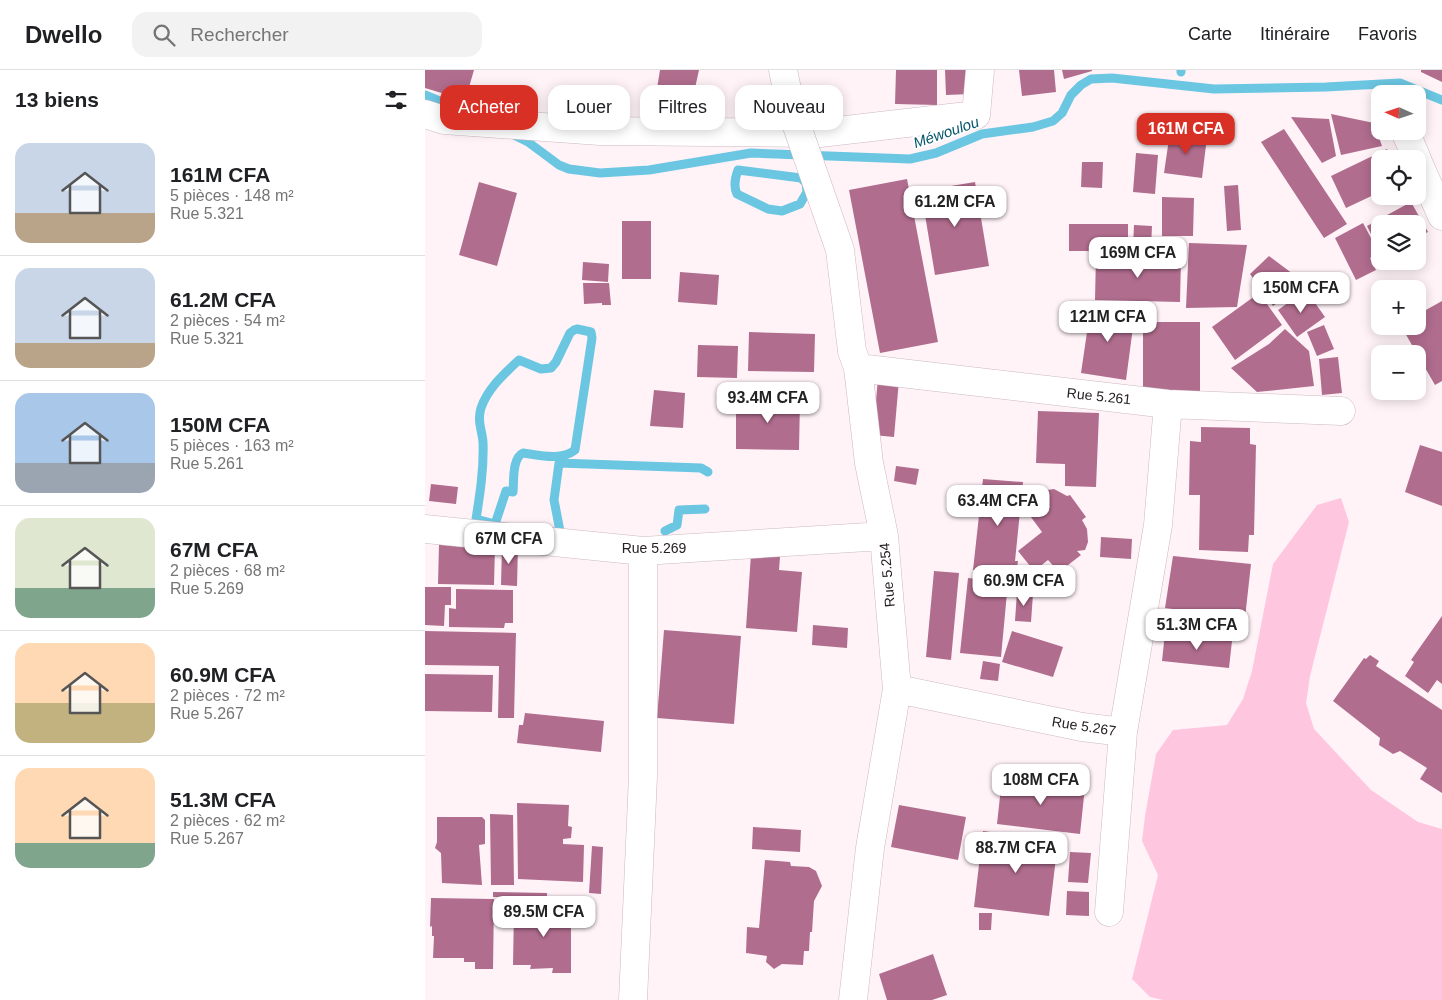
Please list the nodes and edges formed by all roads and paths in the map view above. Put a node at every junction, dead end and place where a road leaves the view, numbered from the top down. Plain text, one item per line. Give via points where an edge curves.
1 (783, 70) edge
2 (980, 70) edge
3 (425, 114) edge
4 (1426, 180) edge
5 (1442, 216) edge
6 (858, 368) junction
7 (1168, 404) junction
8 (1341, 411) dead end
9 (425, 529) edge
10 (884, 536) junction
11 (643, 551) junction
12 (897, 689) junction
13 (1123, 732) junction
14 (1109, 912) dead end
15 (633, 1000) edge
16 (853, 1000) edge

1 - 6 street, Rue 5.254, bridge via 791,109 840,250 852,351
2 - 3 street via 976,115 820,133 599,130 444,120
4 - 5 street
6 - 7 street, Rue 5.261
6 - 10 street, Rue 5.254 via 869,463
7 - 8 street, Rue 5.261
7 - 13 street, Rue 5.267 via 1157,525
9 - 11 street, Rue 5.269
10 - 11 street, Rue 5.269
10 - 12 street, Rue 5.254
11 - 15 street via 643,776
12 - 13 street, Rue 5.267 via 1082,727
12 - 16 street, Rue 5.254 via 870,848
13 - 14 street

